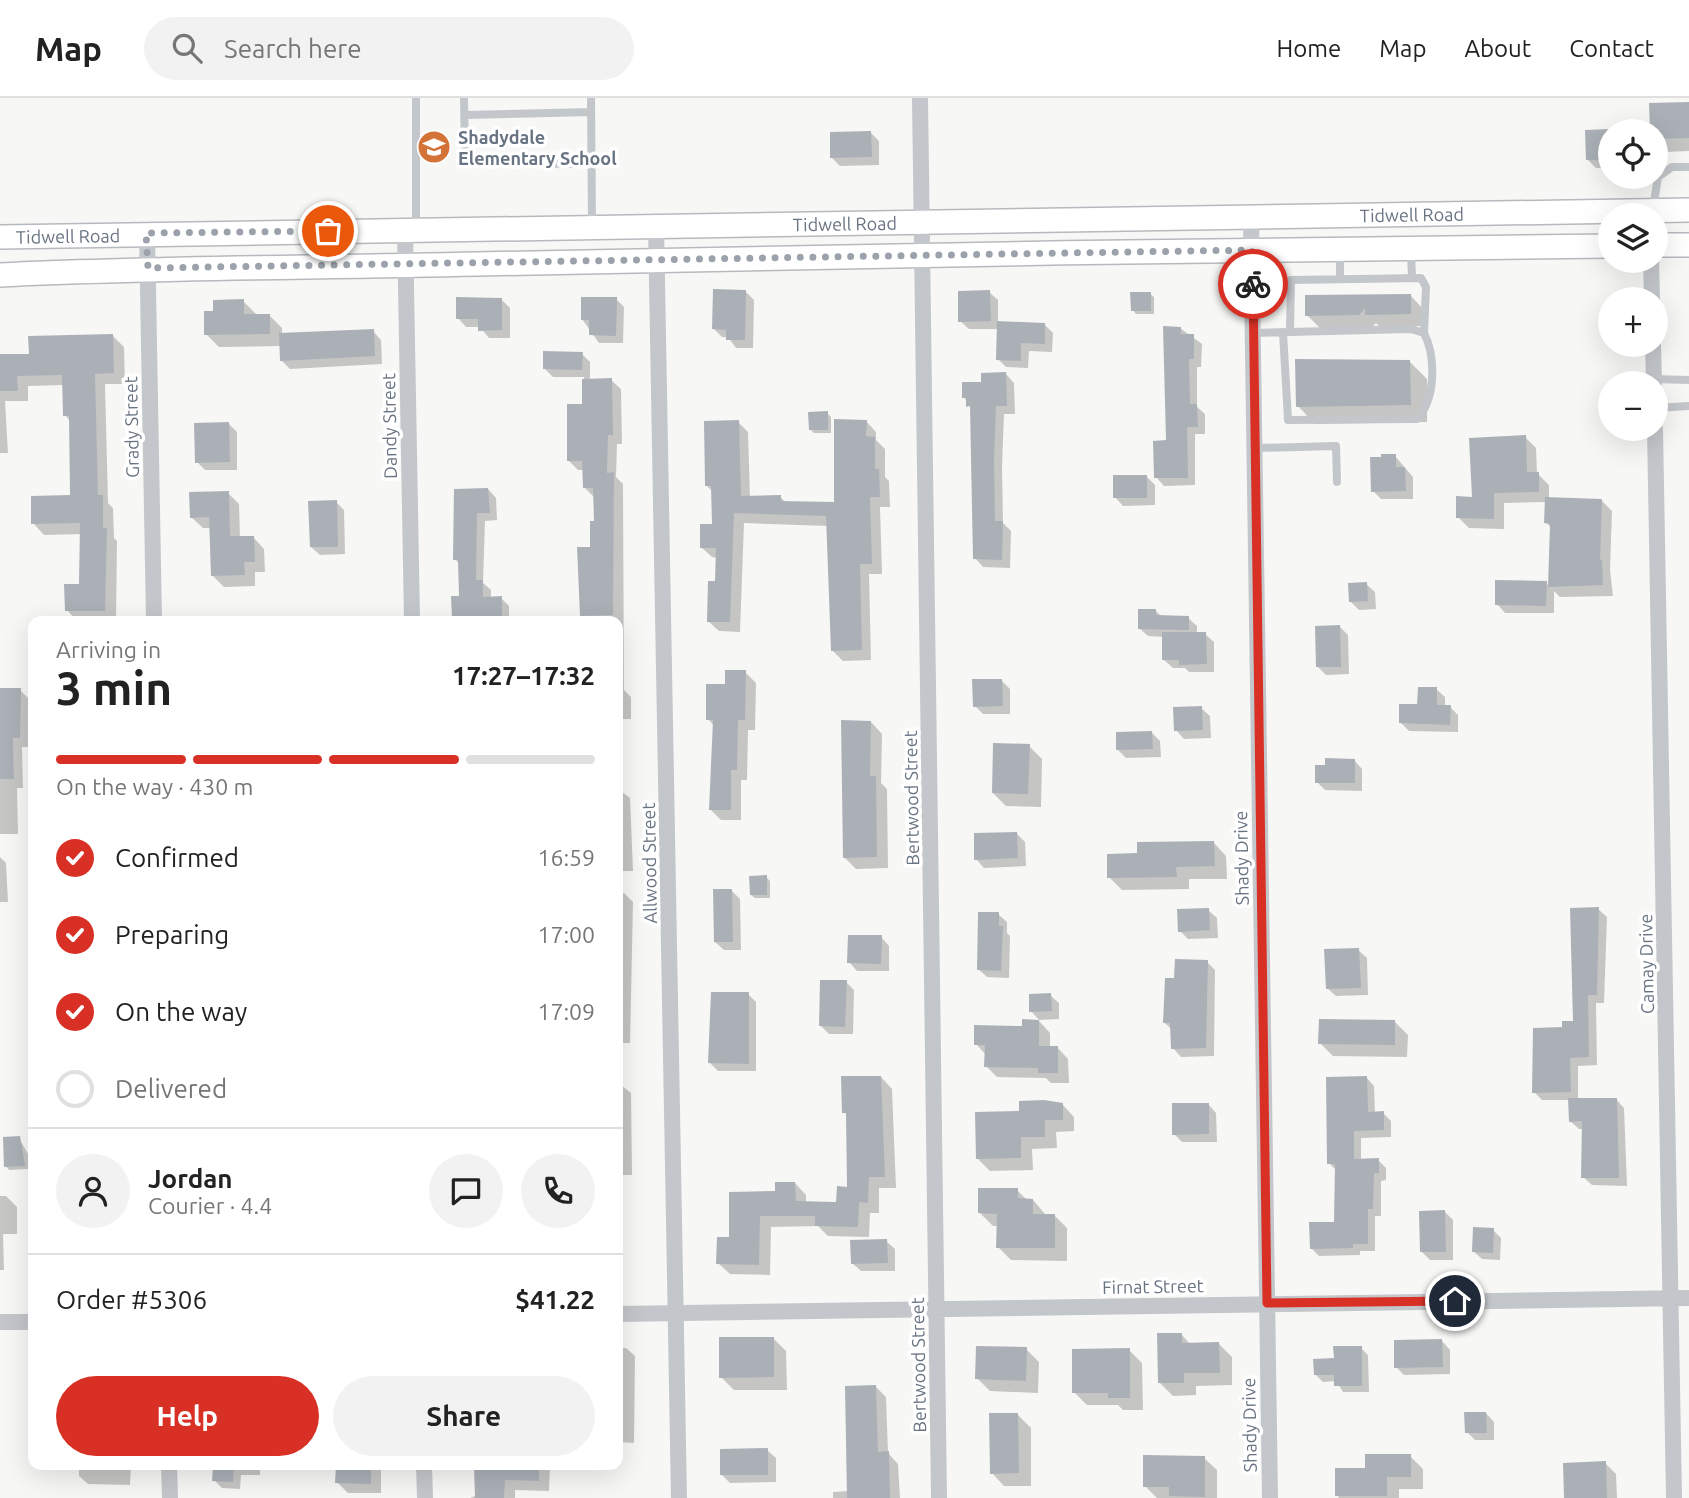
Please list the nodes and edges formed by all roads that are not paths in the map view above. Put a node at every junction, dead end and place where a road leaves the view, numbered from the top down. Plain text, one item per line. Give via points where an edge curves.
1 (416, 98) edge
2 (464, 98) edge
3 (591, 98) edge
4 (920, 98) edge
5 (591, 113) junction
6 (465, 115) junction
7 (592, 164) junction
8 (1689, 167) edge
9 (1654, 203) edge
10 (1689, 210) edge
11 (1668, 212) edge
12 (1598, 214) edge
13 (1251, 217) junction
14 (923, 221) junction
15 (656, 226) junction
16 (592, 227) junction
17 (411, 230) junction
18 (146, 233) junction
19 (0, 237) edge
20 (1689, 245) edge
21 (1598, 246) edge
22 (1668, 246) edge
23 (1411, 248) junction
24 (1339, 249) junction
25 (1252, 250) junction
26 (924, 253) junction
27 (657, 260) junction
28 (406, 265) junction
29 (148, 268) junction
30 (0, 275) edge
31 (1412, 278) junction
32 (1340, 279) junction
33 (1253, 332) junction
34 (1286, 332) junction
35 (1424, 332) junction
36 (1689, 380) edge
37 (1668, 381) edge
38 (1689, 406) edge
39 (1668, 407) edge
40 (1655, 441) edge
41 (1255, 448) junction
42 (1337, 482) dead end
43 (154, 616) edge
44 (412, 616) edge
45 (1671, 1298) junction
46 (1689, 1298) edge
47 (1267, 1303) junction
48 (936, 1308) junction
49 (676, 1313) junction
50 (623, 1314) edge
51 (0, 1322) edge
52 (28, 1322) edge
53 (169, 1470) edge
54 (424, 1470) edge
55 (170, 1498) edge
56 (425, 1498) edge
57 (679, 1498) edge
58 (939, 1498) edge
59 (1270, 1498) edge
60 (1674, 1498) edge

1 - 17 lane
2 - 6 lane
3 - 5 lane
4 - 14 street, Bertwood Street
5 - 6 lane
5 - 7 lane
6 - 7 lane via 466,153 473,163
7 - 16 lane
8 - 9 lane via 1672,167 1658,177
10 - 11 main road, Tidwell Road
12 - 13 main road, Tidwell Road
13 - 14 main road, Tidwell Road
13 - 25 street, Shady Drive
14 - 15 main road, Tidwell Road
14 - 26 street, Bertwood Street
15 - 16 main road, Tidwell Road
15 - 27 street, Allwood Street
16 - 17 main road, Tidwell Road
17 - 18 main road, Tidwell Road
17 - 28 street, Dandy Street
18 - 19 main road, Tidwell Road
18 - 29 street, Grady Street
20 - 22 main road
21 - 23 main road, Tidwell Road
23 - 24 main road, Tidwell Road
23 - 31 lane
24 - 25 main road, Tidwell Road
24 - 32 lane
25 - 26 main road, Tidwell Road
25 - 33 street, Shady Drive
26 - 27 main road, Tidwell Road
26 - 48 street, Bertwood Street
27 - 28 main road, Tidwell Road
27 - 49 street, Allwood Street
28 - 29 main road, Tidwell Road
28 - 44 street, Dandy Street
29 - 30 main road, Tidwell Road
29 - 43 street, Grady Street
31 - 32 lane
31 - 35 lane via 1421,278 1426,287
32 - 34 lane via 1291,280
33 - 34 lane
33 - 41 street, Shady Drive
34 - 35 lane
34 - 35 lane via 1288,420 1418,419 1428,408 1431,393 1429,343
36 - 37 lane
38 - 39 lane
40 - 45 street, Camay Drive
41 - 42 lane via 1336,446
41 - 47 street, Shady Drive
45 - 46 street, Firnat Street
45 - 47 street, Firnat Street
45 - 60 street, Camay Drive
47 - 48 street, Firnat Street
47 - 59 street, Shady Drive
48 - 49 street, Firnat Street
48 - 58 street, Bertwood Street
49 - 50 street, Firnat Street
49 - 57 street, Allwood Street
51 - 52 street
53 - 55 street
54 - 56 street

